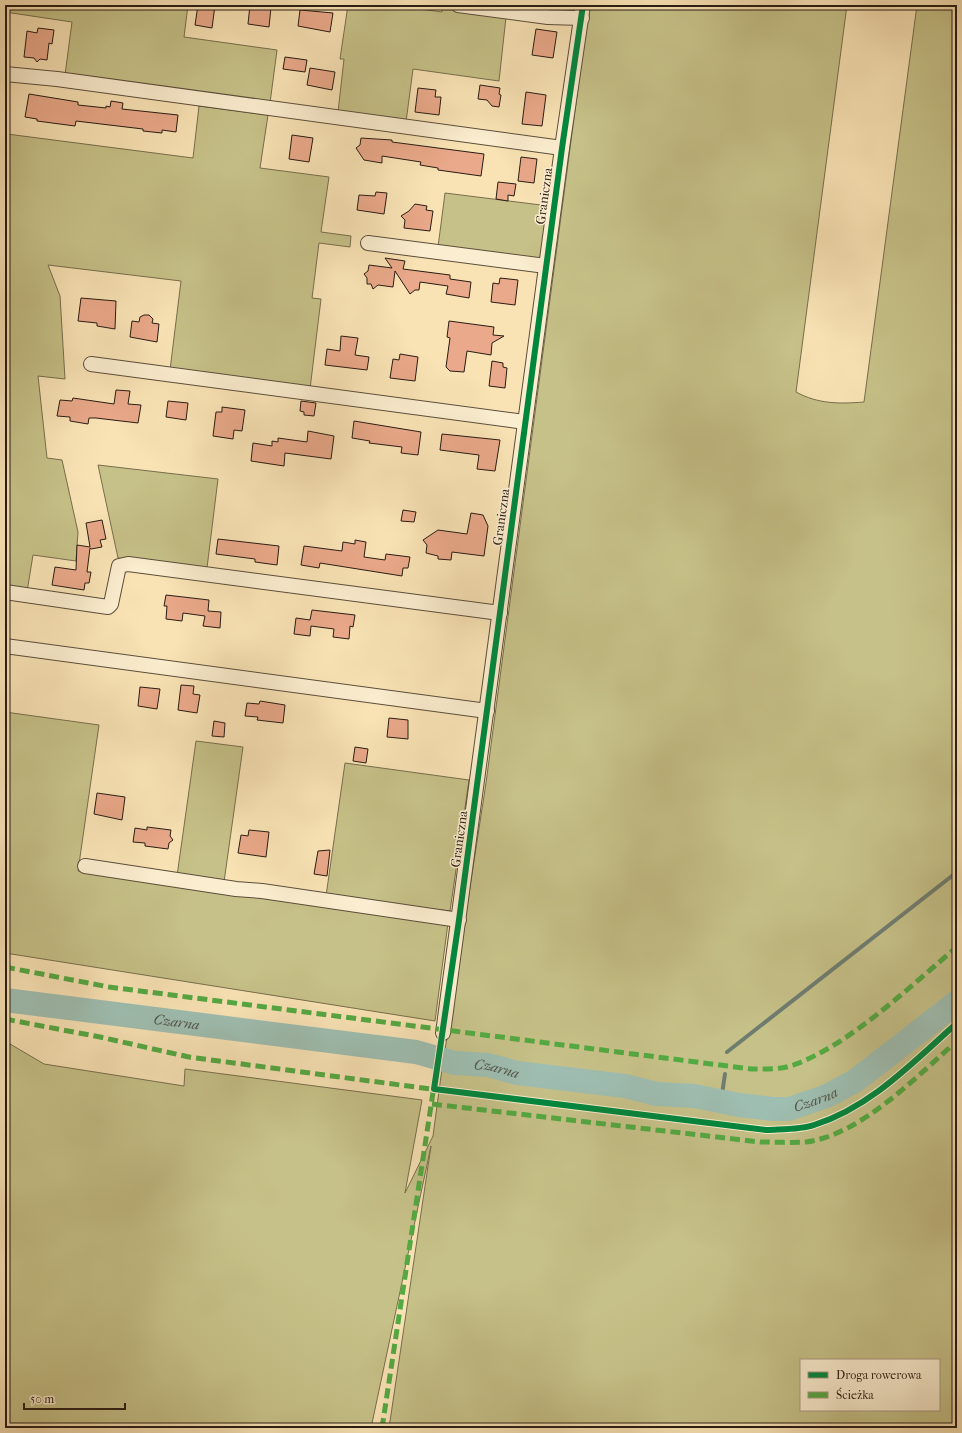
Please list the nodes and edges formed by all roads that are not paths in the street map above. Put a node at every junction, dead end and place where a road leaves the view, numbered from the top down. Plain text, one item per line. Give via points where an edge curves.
1 (458, 5) edge
2 (583, 12) edge
3 (5, 74) edge
4 (562, 148) junction
5 (368, 244) dead end
6 (546, 266) junction
7 (91, 364) dead end
8 (525, 422) junction
9 (5, 592) edge
10 (500, 613) junction
11 (5, 646) edge
12 (487, 711) junction
13 (86, 866) dead end
14 (459, 920) junction
15 (443, 1033) dead end

1 - 2 street via 548,17
2 - 4 street, Graniczna
3 - 4 street
4 - 6 street, Graniczna
5 - 6 street
6 - 8 street, Graniczna
7 - 8 street
8 - 10 street, Graniczna
9 - 10 street via 108,607 111,604 119,566 128,564
10 - 12 street, Graniczna
11 - 12 street
12 - 14 street, Graniczna
13 - 14 street
14 - 15 street, Graniczna

